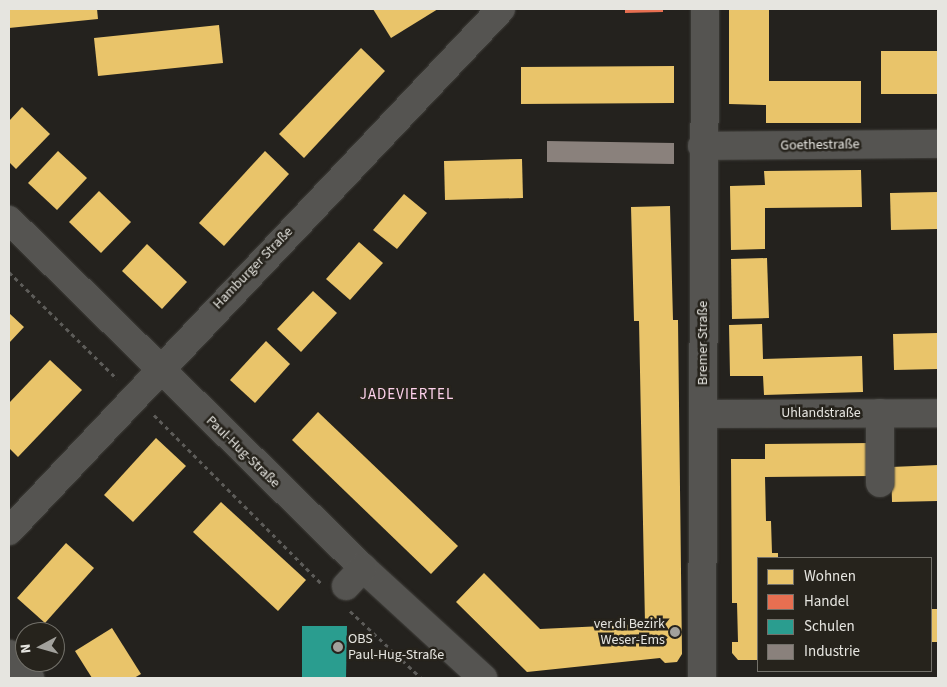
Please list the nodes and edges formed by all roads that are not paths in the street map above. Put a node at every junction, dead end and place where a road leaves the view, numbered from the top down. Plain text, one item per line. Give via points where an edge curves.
1 (501, 9) edge
2 (705, 9) edge
3 (938, 144) edge
4 (702, 146) junction
5 (9, 220) edge
6 (157, 369) junction
7 (880, 413) junction
8 (938, 413) edge
9 (703, 414) junction
10 (880, 483) dead end
11 (9, 531) edge
12 (9, 654) edge
13 (30, 678) edge
14 (483, 678) edge
15 (702, 678) edge

1 - 6 street, Hamburger Straße
2 - 4 street, Bremer Straße
3 - 4 street, Goethestraße
4 - 9 street, Bremer Straße
5 - 6 street, Paul-Hug-Straße
6 - 11 street, Hamburger Straße
6 - 14 street, Paul-Hug-Straße via 344,587
7 - 8 street, Uhlandstraße
7 - 9 street, Uhlandstraße
7 - 10 street
9 - 15 street, Bremer Straße
12 - 13 street

